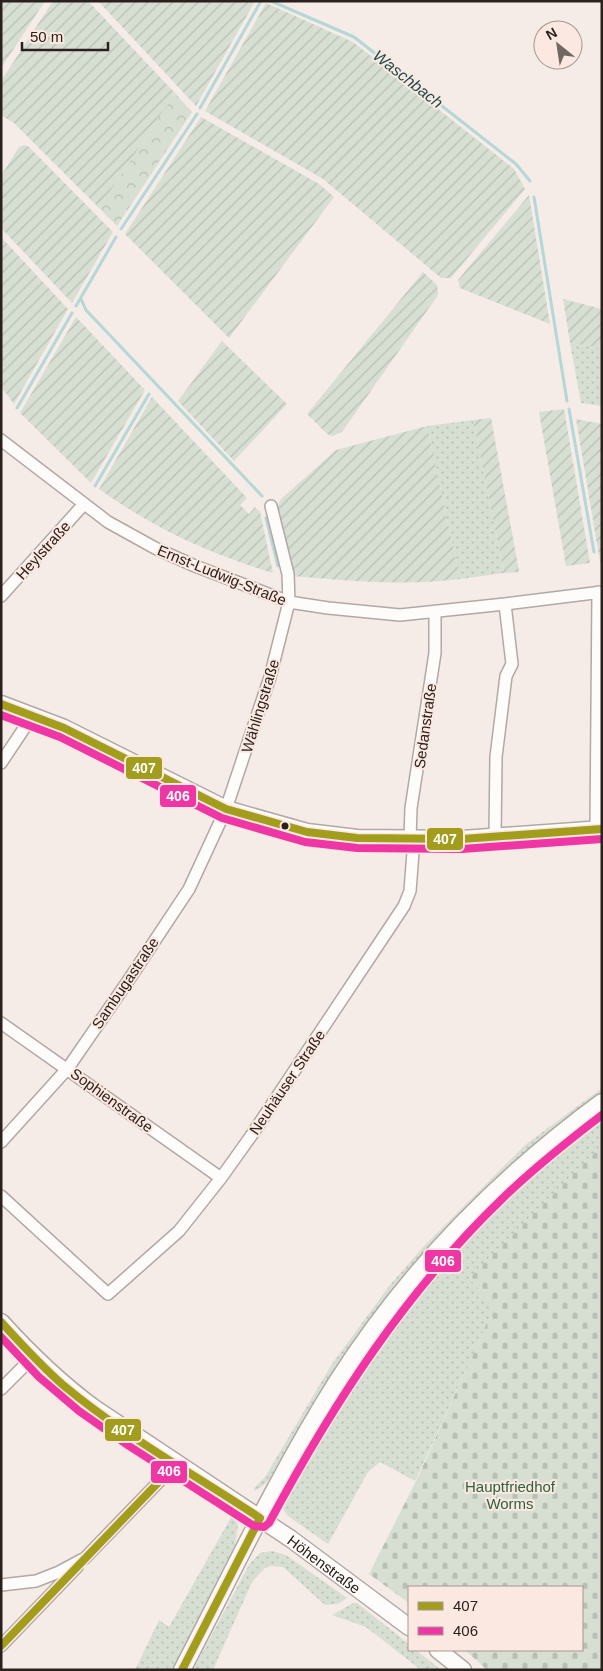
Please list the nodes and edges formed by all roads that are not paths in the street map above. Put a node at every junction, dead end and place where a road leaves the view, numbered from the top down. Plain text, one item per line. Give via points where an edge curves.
1 (1, 440) edge
2 (84, 504) junction
3 (271, 506) dead end
4 (600, 592) edge
5 (1, 596) edge
6 (289, 602) junction
7 (505, 604) junction
8 (435, 612) junction
9 (1, 704) edge
10 (33, 716) junction
11 (1, 763) edge
12 (226, 808) junction
13 (599, 829) edge
14 (494, 837) junction
15 (412, 838) junction
16 (1, 1024) edge
17 (68, 1068) junction
18 (602, 1102) edge
19 (1, 1142) edge
20 (221, 1178) junction
21 (1, 1196) edge
22 (1, 1322) edge
23 (33, 1357) junction
24 (1, 1389) edge
25 (176, 1464) junction
26 (260, 1518) junction
27 (85, 1558) junction
28 (1, 1585) edge
29 (408, 1626) edge
30 (1, 1646) edge
31 (439, 1651) edge
32 (182, 1670) edge
33 (463, 1670) edge

1 - 2 street, Ernst-Ludwig-Straße
2 - 5 street, Heylstraße
2 - 6 street, Ernst-Ludwig-Straße via 154,548
3 - 6 street, Wählingstraße via 288,574
4 - 7 street, Ernst-Ludwig-Straße
4 - 13 street
6 - 8 street, Ernst-Ludwig-Straße via 400,615
6 - 12 street, Wählingstraße via 267,686
7 - 8 street, Ernst-Ludwig-Straße
7 - 14 street via 512,664 506,676 494,793
8 - 15 street, Sedanstraße via 435,654 411,808
9 - 10 street
10 - 11 street
10 - 12 street via 94,742
12 - 15 street via 288,828 325,835
12 - 17 street, Sambugastraße via 188,889
13 - 14 street
14 - 15 street
15 - 20 street, Neuhäuser Straße via 410,891 404,906
16 - 17 street, Sophienstraße
17 - 19 street, Sambugastraße
17 - 20 street, Sophienstraße
18 - 26 street via 486,1198 407,1285 337,1382
20 - 21 street, Neuhäuser Straße via 179,1231 108,1294
22 - 23 street, Höhenstraße
23 - 24 street
23 - 25 street, Höhenstraße via 63,1385
25 - 26 street, Höhenstraße
25 - 27 street
26 - 29 street, Höhenstraße
26 - 32 street
27 - 28 street via 42,1579
27 - 30 street
31 - 33 street

